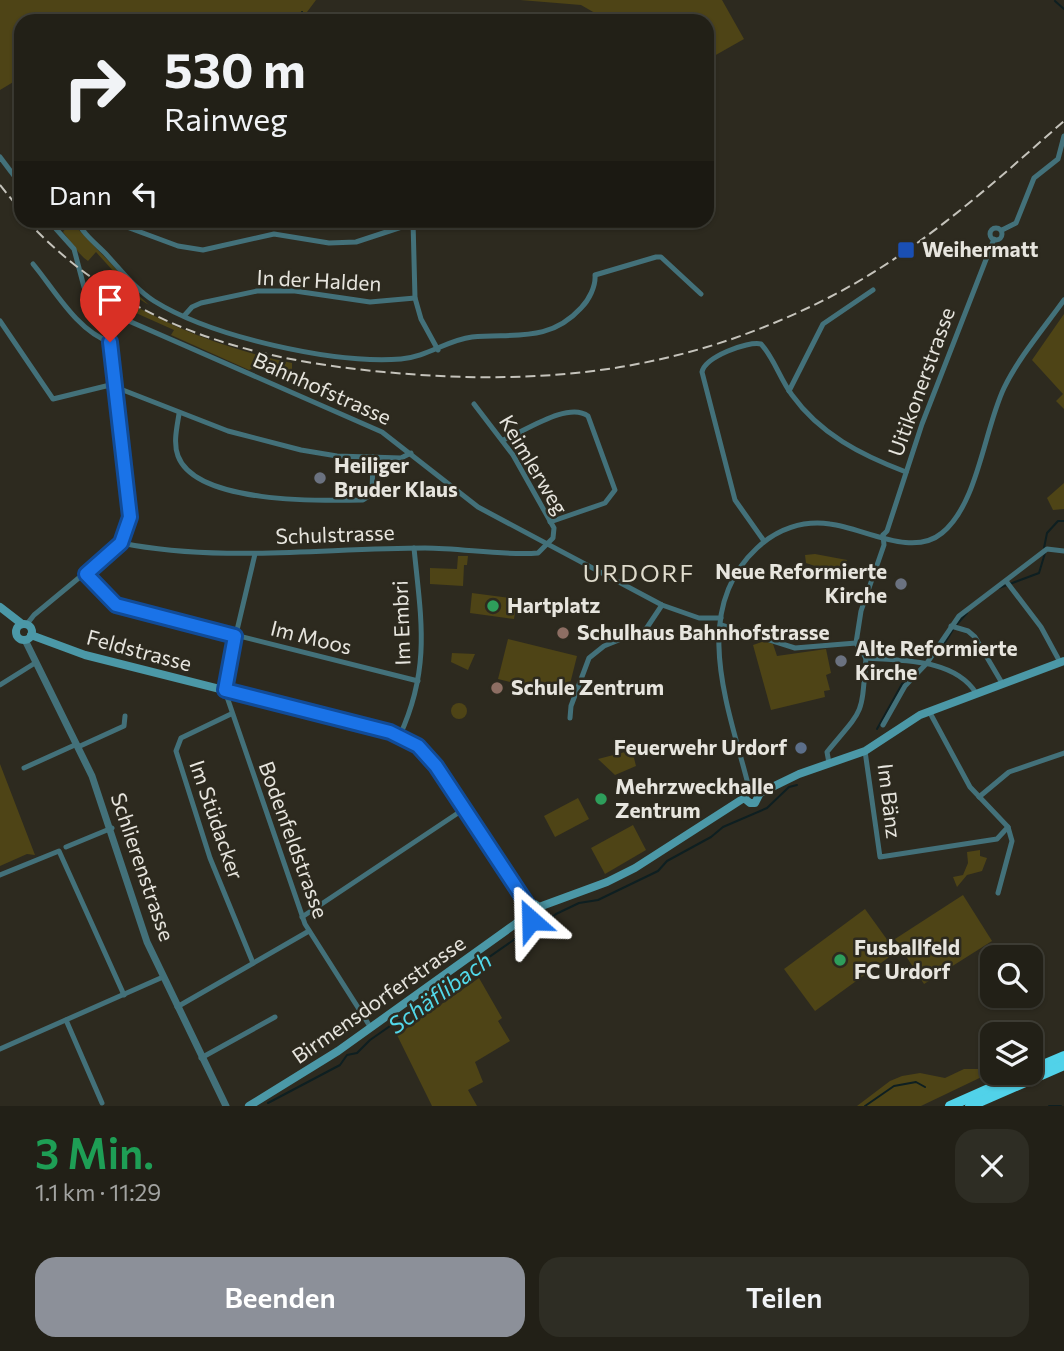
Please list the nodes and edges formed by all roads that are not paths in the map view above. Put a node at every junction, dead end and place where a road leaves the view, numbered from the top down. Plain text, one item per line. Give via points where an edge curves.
1 (1064, 136) edge
2 (0, 157) edge
3 (14, 176) edge
4 (54, 228) edge
5 (83, 228) edge
6 (130, 228) edge
7 (394, 228) edge
8 (413, 228) edge
9 (33, 264) dead end
10 (873, 290) dead end
11 (701, 295) dead end
12 (415, 298) junction
13 (1064, 300) edge
14 (106, 311) junction
15 (184, 316) junction
16 (0, 321) edge
17 (110, 342) junction
18 (438, 350) junction
19 (115, 386) junction
20 (789, 391) junction
21 (474, 404) dead end
22 (179, 414) junction
23 (503, 440) junction
24 (411, 453) junction
25 (373, 457) junction
26 (906, 472) junction
27 (550, 522) junction
28 (883, 535) junction
29 (764, 541) junction
30 (121, 543) junction
31 (548, 545) junction
32 (414, 548) junction
33 (1064, 551) edge
34 (255, 554) junction
35 (86, 574) junction
36 (1007, 583) junction
37 (662, 605) junction
38 (0, 607) edge
39 (0, 615) edge
40 (721, 621) junction
41 (22, 626) junction
42 (953, 627) junction
43 (235, 636) junction
44 (28, 637) junction
45 (856, 643) junction
46 (866, 658) junction
47 (1062, 662) edge
48 (35, 663) junction
49 (927, 663) junction
50 (418, 681) junction
51 (1002, 683) junction
52 (0, 685) edge
53 (225, 690) junction
54 (976, 693) junction
55 (929, 711) junction
56 (231, 714) junction
57 (125, 716) dead end
58 (570, 718) dead end
59 (883, 725) dead end
60 (400, 735) junction
61 (78, 746) junction
62 (865, 751) junction
63 (1064, 753) edge
64 (829, 762) junction
65 (24, 768) dead end
66 (749, 788) junction
67 (760, 793) junction
68 (979, 797) junction
69 (744, 798) junction
70 (464, 809) junction
71 (1008, 827) junction
72 (112, 828) junction
73 (66, 847) dead end
74 (0, 875) edge
75 (998, 893) dead end
76 (527, 904) junction
77 (538, 907) junction
78 (302, 917) junction
79 (525, 917) junction
80 (309, 931) junction
81 (253, 963) junction
82 (163, 977) junction
83 (124, 995) junction
84 (177, 1007) junction
85 (275, 1017) dead end
86 (66, 1020) junction
87 (371, 1028) junction
88 (0, 1049) edge
89 (1064, 1056) edge
90 (201, 1058) junction
91 (1043, 1065) edge
92 (1064, 1065) edge
93 (997, 1085) edge
94 (102, 1103) dead end
95 (226, 1106) edge
96 (248, 1106) edge
97 (950, 1106) edge
98 (970, 1106) edge

1 - 26 street, Uitikonerstrasse via 1058,159 1034,178 1016,223 994,239
2 - 3 street
4 - 14 street, Bahnhofstrasse via 74,249 84,287
5 - 15 street via 143,292
6 - 7 street via 203,250 274,234 346,243
8 - 12 street
9 - 17 street via 85,327
10 - 20 street via 823,324
11 - 18 street via 660,257 594,275 584,305 560,327 530,337 472,337
12 - 15 street, In der Halden via 361,302 295,291 257,292 201,303
12 - 18 street
13 - 28 street via 1003,390 965,501 953,522 939,536 917,544
14 - 17 street
14 - 24 street, Bahnhofstrasse via 377,429
15 - 18 street via 265,342 334,354 398,359
16 - 19 street via 53,399
17 - 19 street
19 - 22 street
19 - 30 street via 130,517
20 - 26 street via 825,431
20 - 29 street via 758,342 702,368 731,490
21 - 23 street, Keimlerweg
22 - 25 street via 301,450
22 - 25 street via 176,448 185,467 200,480 245,494 363,500 372,494
23 - 27 street, Keimlerweg
23 - 27 street via 559,415 577,411 588,416 615,490 605,503
24 - 25 street via 401,458
24 - 31 street, Bahnhofstrasse via 478,507
26 - 28 street, Uitikonerstrasse
27 - 31 street, Keimlerweg via 554,534
28 - 29 street via 810,523
28 - 45 street, Uitikonerstrasse
29 - 40 street via 729,583
30 - 34 street, Schulstrasse via 189,554
30 - 35 street
31 - 32 street, Schulstrasse via 534,554
31 - 37 street, Bahnhofstrasse
32 - 34 street, Schulstrasse
32 - 50 street, Im Embri via 423,642
33 - 36 street via 1044,550
34 - 43 street
35 - 41 street
35 - 43 street, Im Moos via 116,605
36 - 42 street via 978,599
36 - 47 street
37 - 40 street, Bahnhofstrasse
37 - 58 street via 646,629 604,646 589,658
38 - 41 main road
39 - 41 main road
40 - 45 street, Bahnhofstrasse via 794,648
40 - 66 street via 722,692
41 - 44 main road
41 - 44 main road via 17,637
42 - 49 street
42 - 51 street via 975,637
43 - 50 street, Im Moos
43 - 53 street
44 - 48 street, Schlierenstrasse
44 - 53 main road, Feldstrasse
45 - 46 street
46 - 49 street
46 - 64 street via 862,708 828,752
47 - 51 main road, Birmensdorferstrasse
48 - 52 street
48 - 61 street, Schlierenstrasse
49 - 54 street via 950,672
49 - 59 street via 905,686
50 - 60 street, Im Embri
51 - 54 main road, Birmensdorferstrasse
53 - 56 street, Bodenfeldstrasse
53 - 60 main road, Feldstrasse
54 - 55 main road, Birmensdorferstrasse
55 - 62 main road, Birmensdorferstrasse
55 - 68 street
56 - 78 street, Bodenfeldstrasse
56 - 81 street, Im Stüdacker via 181,738 176,751 210,858
57 - 61 street via 124,726
60 - 70 main road, Feldstrasse via 430,757
61 - 65 street
61 - 72 street, Schlierenstrasse
62 - 64 main road, Birmensdorferstrasse
62 - 71 street, Im Bänz via 880,856 996,839
63 - 68 street via 1009,772
64 - 67 main road, Birmensdorferstrasse
66 - 67 main road
66 - 69 main road
67 - 69 main road, Birmensdorferstrasse via 755,803
68 - 71 street
69 - 77 main road, Birmensdorferstrasse via 635,868
70 - 76 main road, Feldstrasse
70 - 78 street
71 - 75 street via 1012,841
72 - 73 street
72 - 82 street, Schlierenstrasse via 139,920
74 - 83 street via 59,850
76 - 77 main road
76 - 79 main road
77 - 79 main road, Birmensdorferstrasse via 536,918
78 - 80 street, Bodenfeldstrasse
79 - 87 main road, Birmensdorferstrasse
80 - 81 street
80 - 87 street, Bodenfeldstrasse
81 - 84 street
82 - 83 street
82 - 84 street, Schlierenstrasse
83 - 86 street
84 - 90 street, Schlierenstrasse
85 - 90 street
86 - 88 street
86 - 94 street
87 - 96 main road, Birmensdorferstrasse
89 - 91 highway
90 - 95 street, Schlierenstrasse
92 - 98 highway
93 - 97 highway

